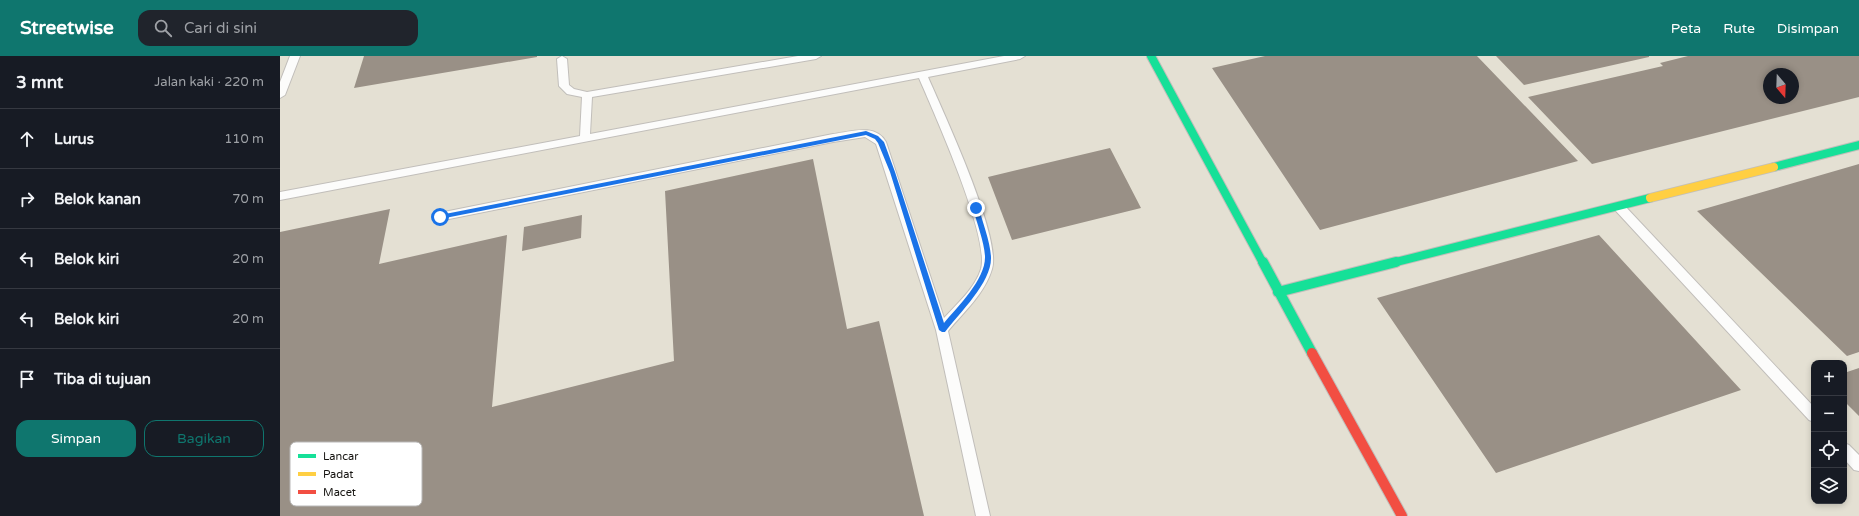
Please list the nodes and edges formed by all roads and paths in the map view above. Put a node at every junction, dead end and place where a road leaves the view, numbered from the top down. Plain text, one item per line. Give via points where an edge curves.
1 (295, 56) edge
2 (816, 56) edge
3 (1020, 56) edge
4 (1151, 56) edge
5 (562, 59) dead end
6 (922, 74) junction
7 (280, 95) edge
8 (587, 95) junction
9 (585, 138) junction
10 (1859, 145) edge
11 (280, 196) edge
12 (1619, 206) junction
13 (440, 217) dead end
14 (1278, 292) junction
15 (942, 330) junction
16 (1811, 413) edge
17 (1847, 452) edge
18 (1859, 465) edge
19 (982, 516) edge
20 (1402, 516) edge

1 - 7 lane
2 - 8 lane
3 - 6 lane
4 - 14 street
5 - 8 lane via 564,86 571,92
6 - 9 lane
6 - 15 lane via 976,208 988,255 981,281
8 - 9 lane
9 - 11 lane
10 - 12 street
12 - 14 street
12 - 16 lane
13 - 15 lane via 866,133 881,142
14 - 20 street
15 - 19 lane
17 - 18 lane

